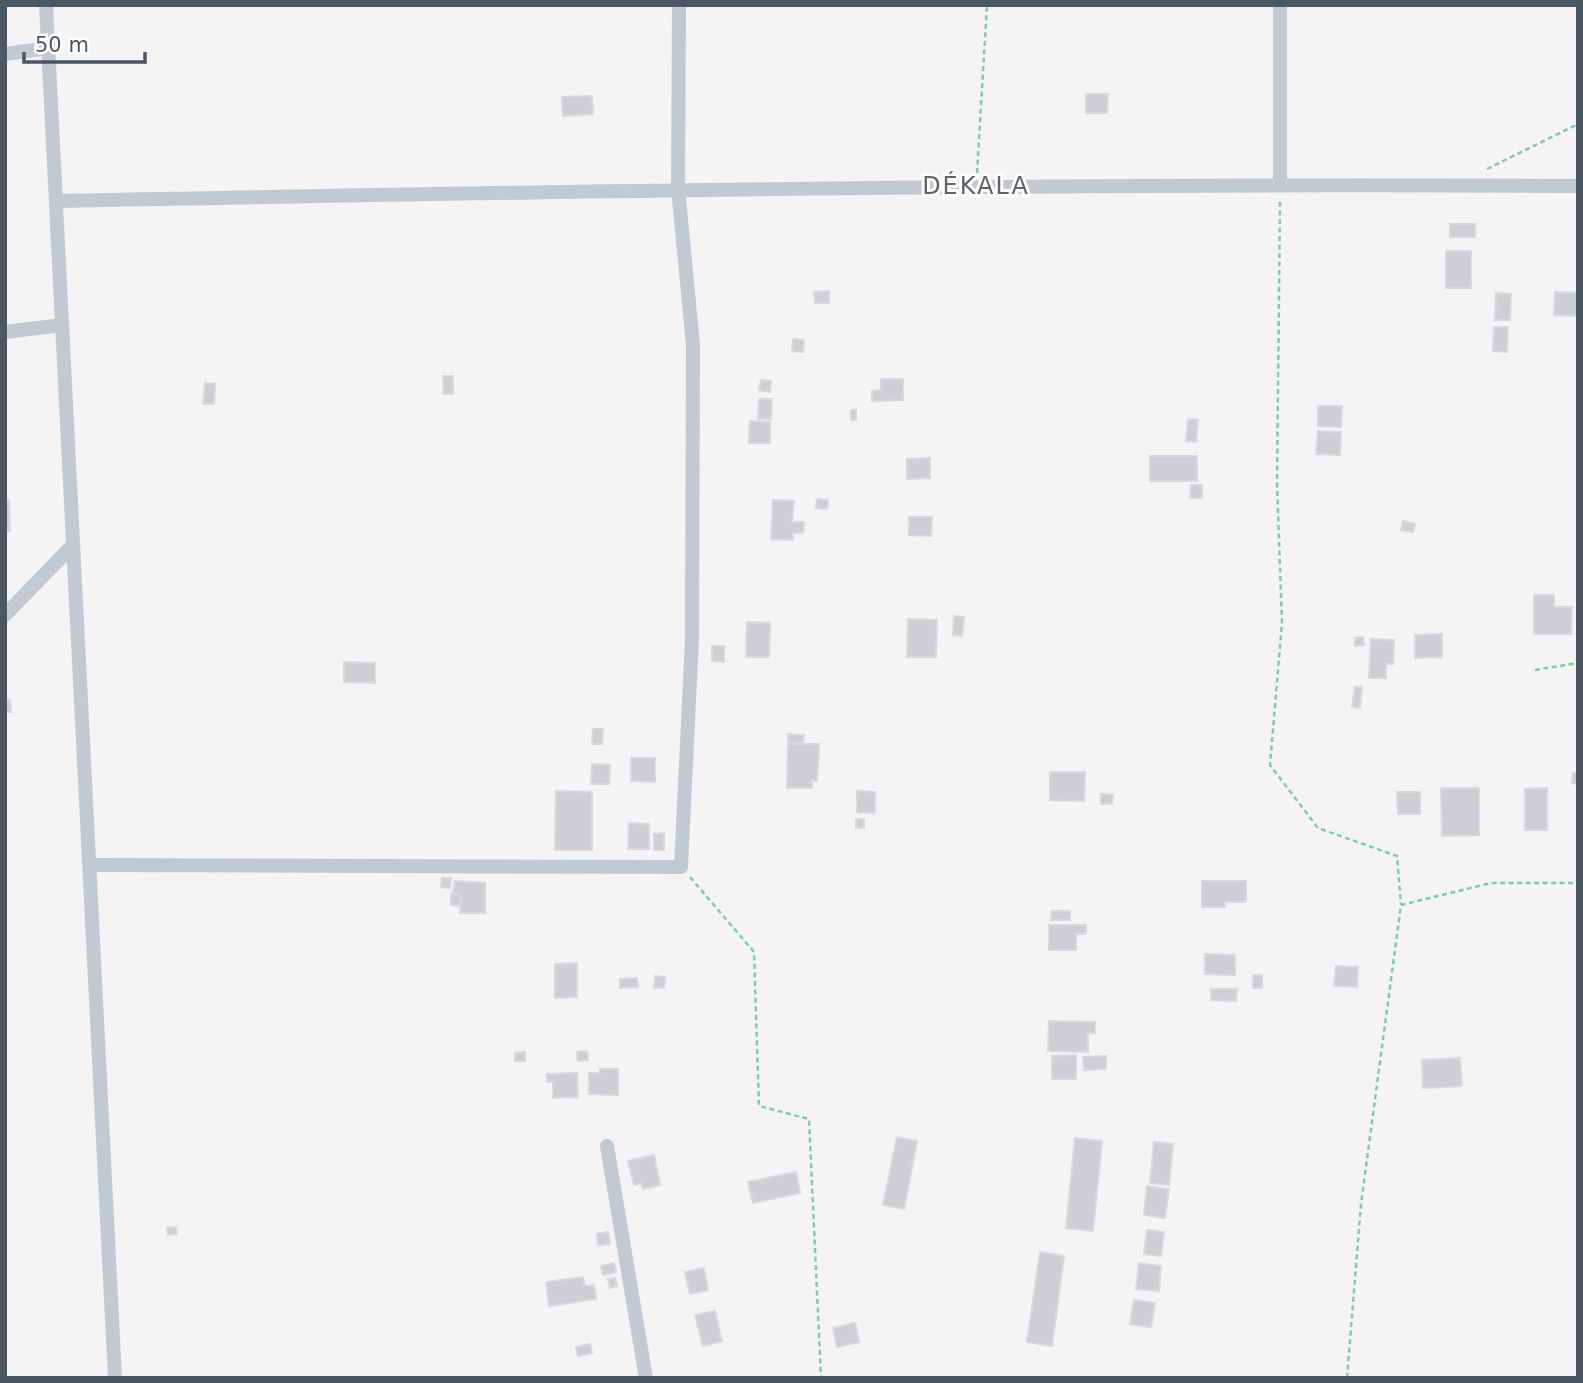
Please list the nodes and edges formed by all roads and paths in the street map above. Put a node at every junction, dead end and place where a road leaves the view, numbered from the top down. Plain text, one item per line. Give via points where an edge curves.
1 (46, 5) edge
2 (679, 5) edge
3 (987, 5) edge
4 (1280, 5) edge
5 (48, 48) junction
6 (5, 54) edge
7 (1578, 124) edge
8 (1479, 173) dead end
9 (1280, 184) junction
10 (976, 186) junction
11 (1578, 186) edge
12 (678, 188) junction
13 (56, 201) junction
14 (62, 325) junction
15 (5, 332) edge
16 (74, 545) junction
17 (5, 615) edge
18 (1578, 663) edge
19 (1535, 670) dead end
20 (90, 865) junction
21 (681, 867) junction
22 (1578, 880) edge
23 (1401, 905) junction
24 (607, 1146) dead end
25 (116, 1378) edge
26 (646, 1378) edge
27 (821, 1378) edge
28 (1347, 1378) edge

1 - 5 street
2 - 12 street
3 - 10 path
4 - 9 street
5 - 6 street
5 - 13 street
7 - 8 path
9 - 10 street
9 - 11 street
9 - 23 path via 1277,483 1282,623 1270,765 1318,828 1397,856
10 - 12 street
12 - 13 street
12 - 21 street via 693,345 692,639
13 - 14 street
14 - 15 street
14 - 16 street
16 - 17 street
16 - 20 street
18 - 19 path
20 - 21 street
20 - 25 street
21 - 27 path via 754,952 759,1106 809,1119
22 - 23 path via 1491,883
23 - 28 path via 1361,1204
24 - 26 street

